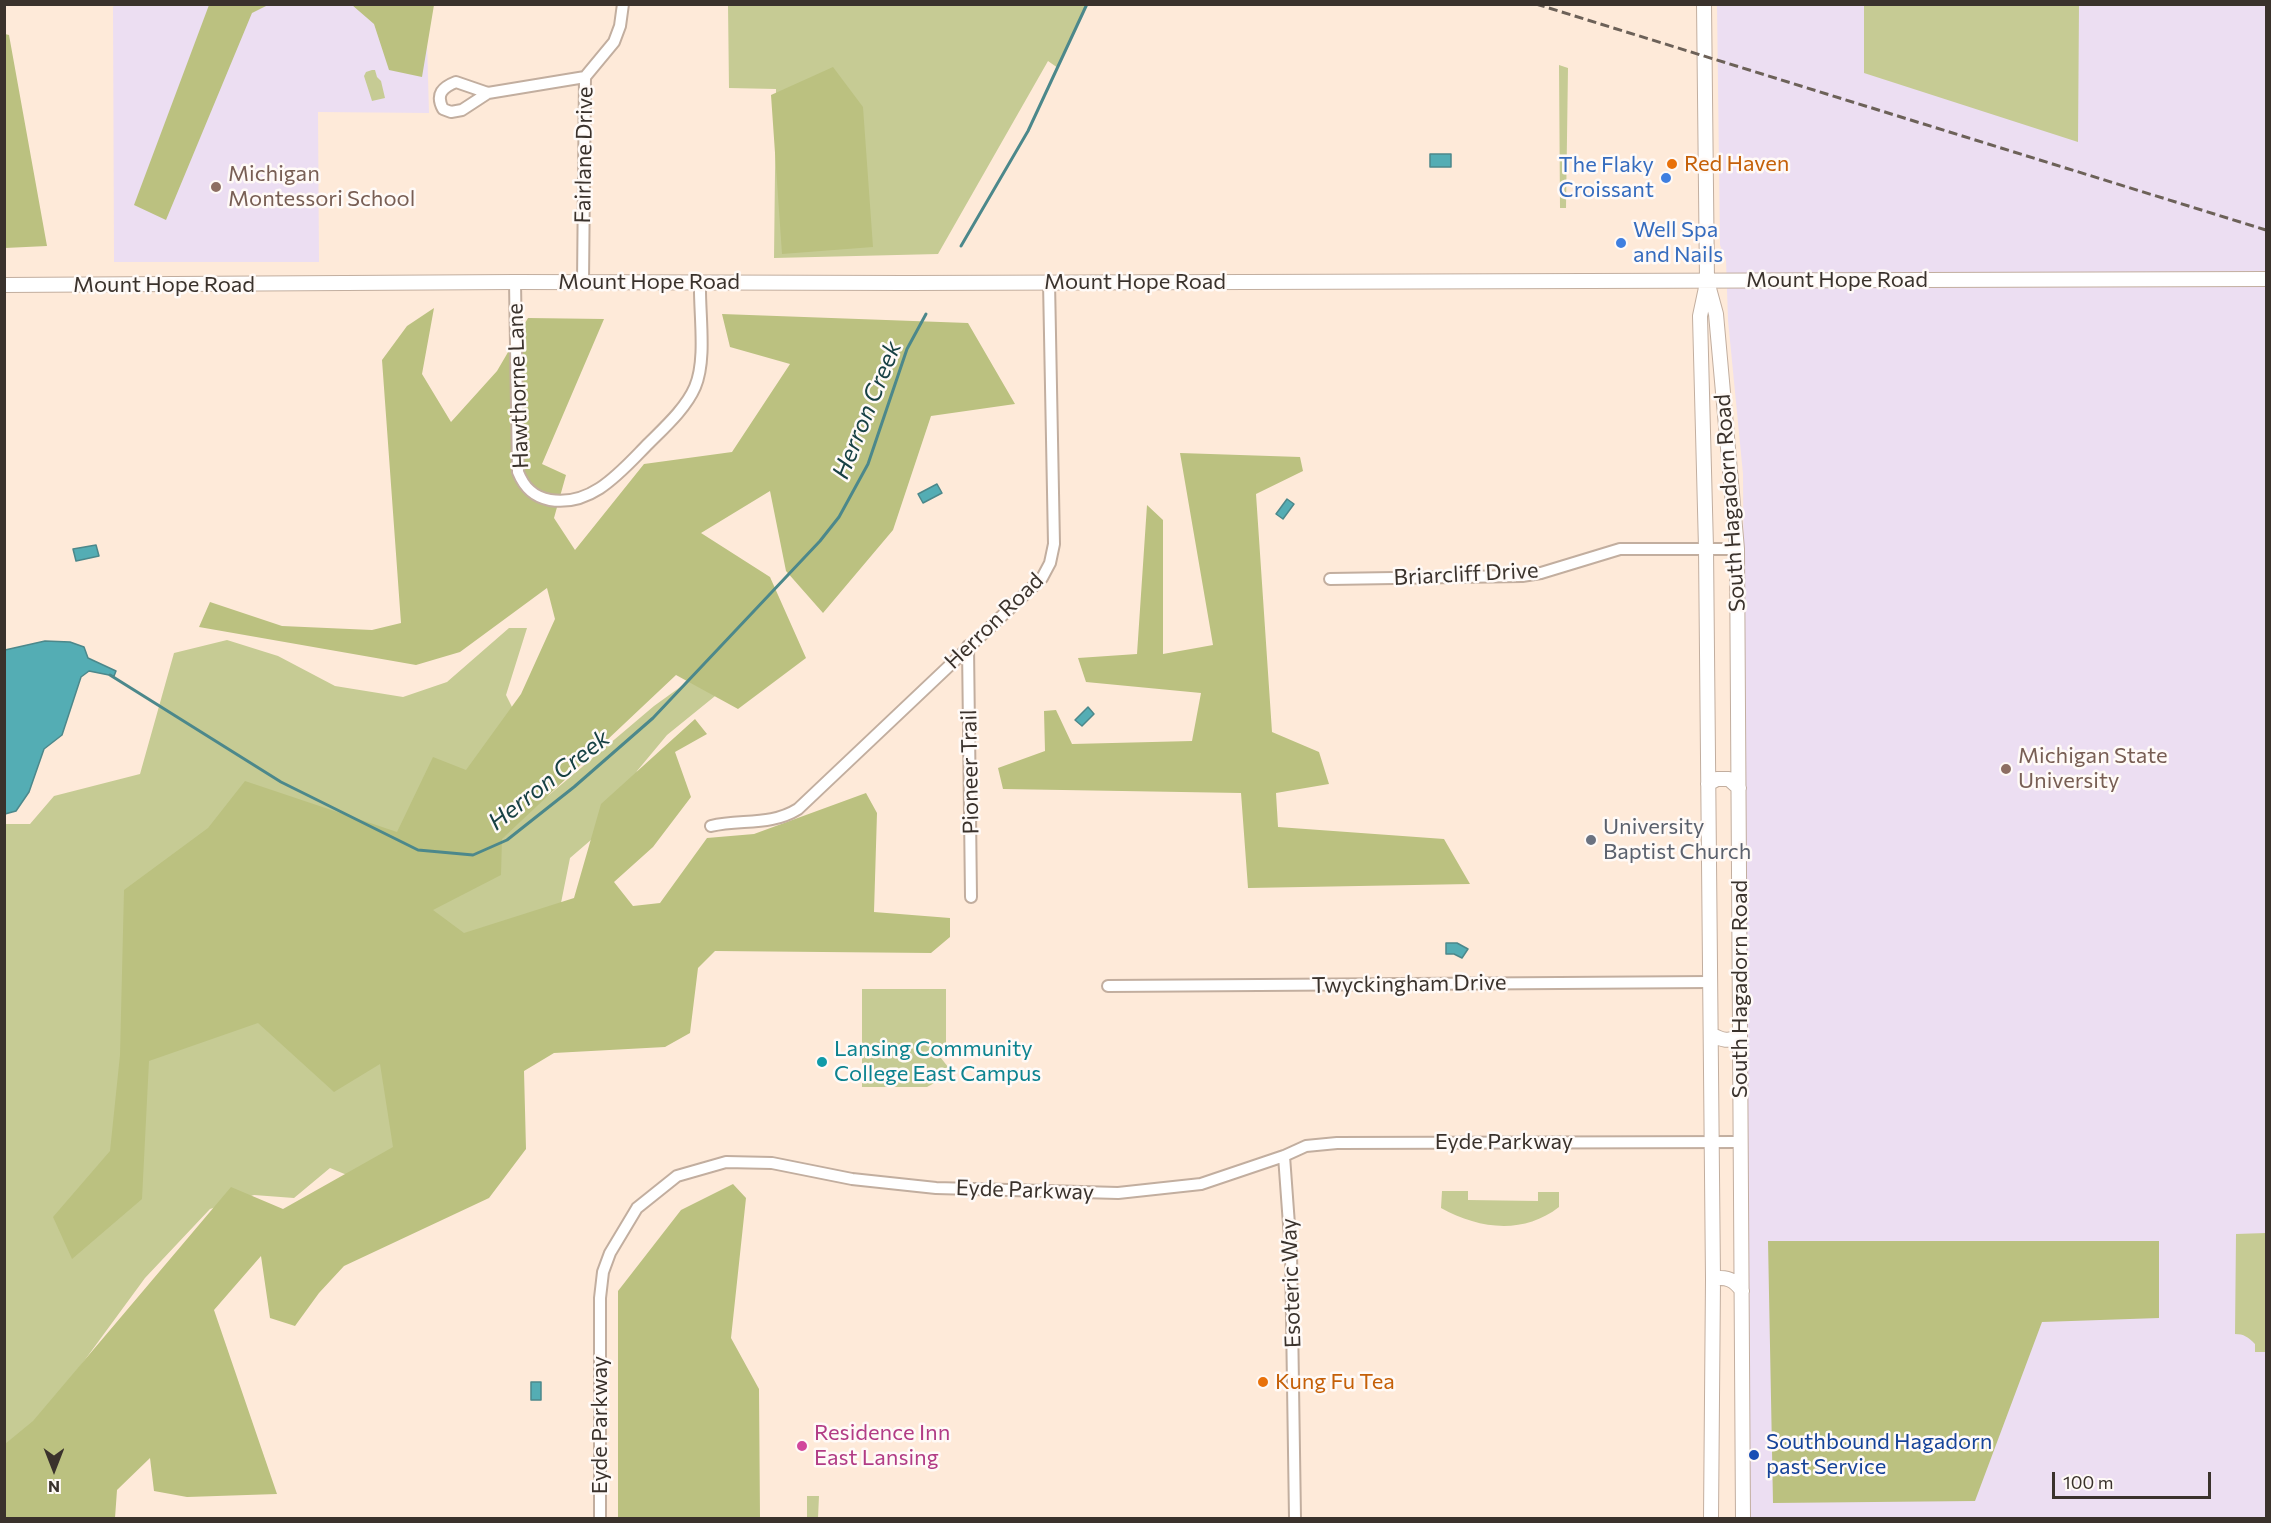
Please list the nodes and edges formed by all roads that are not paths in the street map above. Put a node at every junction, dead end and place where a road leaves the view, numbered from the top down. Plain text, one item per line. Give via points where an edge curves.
1 (623, 4) edge
2 (1704, 4) edge
3 (585, 77) junction
4 (488, 93) dead end
5 (2266, 279) edge
6 (1707, 281) junction
7 (515, 282) junction
8 (583, 282) junction
9 (700, 282) junction
10 (1050, 282) junction
11 (4, 285) edge
12 (1706, 548) junction
13 (1737, 549) junction
14 (1330, 579) dead end
15 (968, 646) junction
16 (1708, 784) junction
17 (1739, 788) junction
18 (711, 826) dead end
19 (971, 897) dead end
20 (1710, 982) junction
21 (1108, 986) dead end
22 (1711, 1034) junction
23 (1740, 1035) junction
24 (1712, 1142) junction
25 (1741, 1142) junction
26 (1284, 1156) junction
27 (1713, 1279) junction
28 (1742, 1291) junction
29 (600, 1518) edge
30 (1295, 1518) edge
31 (1711, 1518) edge
32 (1743, 1518) edge

1 - 3 street, Fairlane Drive via 614,42
2 - 6 street, South Hagadorn Road
3 - 4 street
3 - 8 street, Fairlane Drive
5 - 6 street, Mount Hope Road
6 - 10 street, Mount Hope Road
6 - 12 street, South Hagadorn Road via 1700,316
6 - 13 street, South Hagadorn Road via 1716,314
7 - 8 street, Mount Hope Road
7 - 9 street, Hawthorne Lane via 518,472 523,484 534,494 562,501 583,497 607,484 665,427 691,395 700,366
7 - 11 street, Mount Hope Road
8 - 9 street, Mount Hope Road
9 - 10 street, Mount Hope Road
10 - 15 street, Herron Road via 1052,557 1042,578
12 - 13 street, Briarcliff Drive
12 - 14 street, Briarcliff Drive via 1620,549 1522,576
12 - 16 street, South Hagadorn Road
13 - 17 street, South Hagadorn Road
15 - 18 street, Herron Road via 798,809 775,820
15 - 19 street, Pioneer Trail
16 - 17 street via 1729,779
16 - 20 street, South Hagadorn Road
17 - 23 street, South Hagadorn Road
20 - 21 street, Twyckingham Drive
20 - 22 street, South Hagadorn Road
22 - 23 street via 1727,1041
22 - 24 street, South Hagadorn Road
23 - 25 street, South Hagadorn Road
24 - 25 street, Eyde Parkway
24 - 26 street, Eyde Parkway via 1337,1143 1306,1146
24 - 27 street, South Hagadorn Road
25 - 28 street, South Hagadorn Road
26 - 29 street, Eyde Parkway via 1202,1184 1118,1193 936,1188 852,1179 772,1163 726,1162 677,1176 637,1208 603,1272
26 - 30 street, Esoteric Way via 1292,1252
27 - 28 street via 1731,1280
27 - 31 street, South Hagadorn Road
28 - 32 street, South Hagadorn Road

